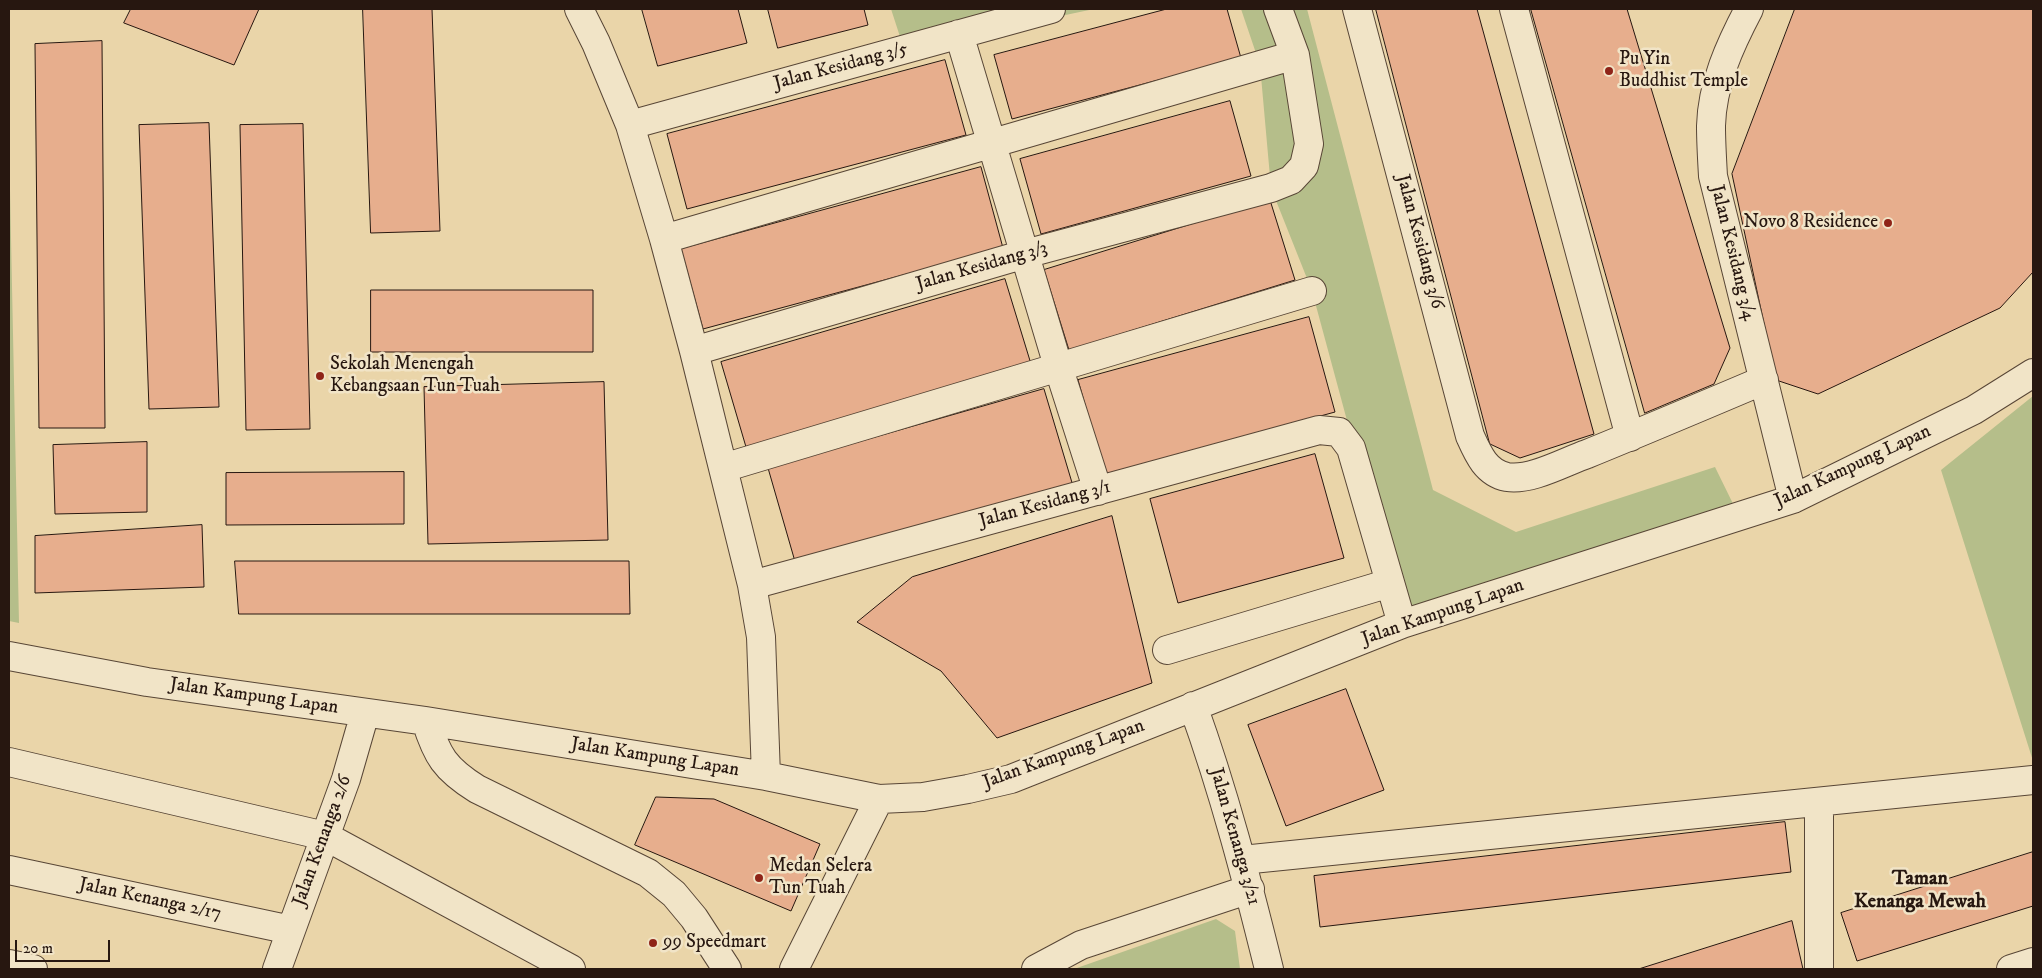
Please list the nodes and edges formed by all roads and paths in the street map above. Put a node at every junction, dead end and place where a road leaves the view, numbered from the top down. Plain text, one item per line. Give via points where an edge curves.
1 (579, 9) edge
2 (1051, 9) edge
3 (1278, 9) edge
4 (1358, 9) edge
5 (1514, 9) edge
6 (1749, 9) edge
7 (959, 34) junction
8 (1295, 55) junction
9 (630, 125) junction
10 (991, 143) junction
11 (664, 239) junction
12 (1025, 254) junction
13 (1312, 291) dead end
14 (694, 350) junction
15 (1058, 366) junction
16 (2033, 373) edge
17 (1764, 380) junction
18 (1630, 437) junction
19 (723, 468) junction
20 (1098, 491) junction
21 (1793, 499) junction
22 (1390, 582) junction
23 (752, 585) junction
24 (1402, 624) junction
25 (1167, 650) dead end
26 (9, 656) edge
27 (1193, 706) junction
28 (365, 712) junction
29 (426, 721) junction
30 (9, 762) edge
31 (766, 776) junction
32 (2033, 780) edge
33 (878, 799) junction
34 (1820, 802) junction
35 (325, 836) junction
36 (1242, 860) junction
37 (9, 870) edge
38 (1250, 889) junction
39 (291, 930) junction
40 (2033, 962) edge
41 (9, 964) edge
42 (33, 969) edge
43 (277, 969) edge
44 (572, 969) edge
45 (727, 969) edge
46 (794, 969) edge
47 (1036, 969) edge
48 (1269, 969) edge
49 (1819, 969) edge
50 (2011, 969) edge

1 - 9 street
2 - 7 street, Jalan Kesidang 3/5
3 - 8 street, Jalan Kesidang 3/3
4 - 18 street, Jalan Kesidang 3/6 via 1470,436 1478,455 1491,471 1507,477 1528,476
5 - 18 street
6 - 17 street, Jalan Kesidang 3/4 via 1718,78 1711,124 1713,176
7 - 9 street, Jalan Kesidang 3/5
7 - 10 street
8 - 10 street
8 - 12 street, Jalan Kesidang 3/3 via 1309,144 1304,166 1290,180 1271,188
9 - 11 street
10 - 11 street
10 - 12 street
11 - 14 street
12 - 14 street, Jalan Kesidang 3/3
12 - 15 street
13 - 15 street
14 - 19 street
15 - 19 street
15 - 20 street
16 - 21 street, Jalan Kampung Lapan via 1974,410
17 - 18 street
17 - 21 street, Jalan Kesidang 3/4
19 - 23 street
20 - 22 street, Jalan Kesidang 3/1 via 1319,430 1339,432 1351,448
20 - 23 street, Jalan Kesidang 3/1
21 - 24 street, Jalan Kampung Lapan
22 - 24 street
22 - 25 street
23 - 31 street via 761,638
24 - 27 street, Jalan Kampung Lapan
26 - 28 street, Jalan Kampung Lapan via 147,682
27 - 33 street, Jalan Kampung Lapan via 1011,779 923,796
27 - 36 street, Jalan Kenanga 3/21
28 - 29 street, Jalan Kampung Lapan
28 - 35 street, Jalan Kenanga 2/6
29 - 31 street, Jalan Kampung Lapan
29 - 45 street via 432,743 456,776 648,873 674,894
30 - 35 street
31 - 33 street, Jalan Kampung Lapan
32 - 34 street
33 - 46 street
34 - 36 street
34 - 49 street
35 - 39 street, Jalan Kenanga 2/6
35 - 44 street
36 - 38 street, Jalan Kenanga 3/21
37 - 39 street, Jalan Kenanga 2/17
38 - 47 street via 1080,944
38 - 48 street, Jalan Kenanga 3/21
39 - 43 street, Jalan Kenanga 2/6
40 - 50 street
41 - 42 street

